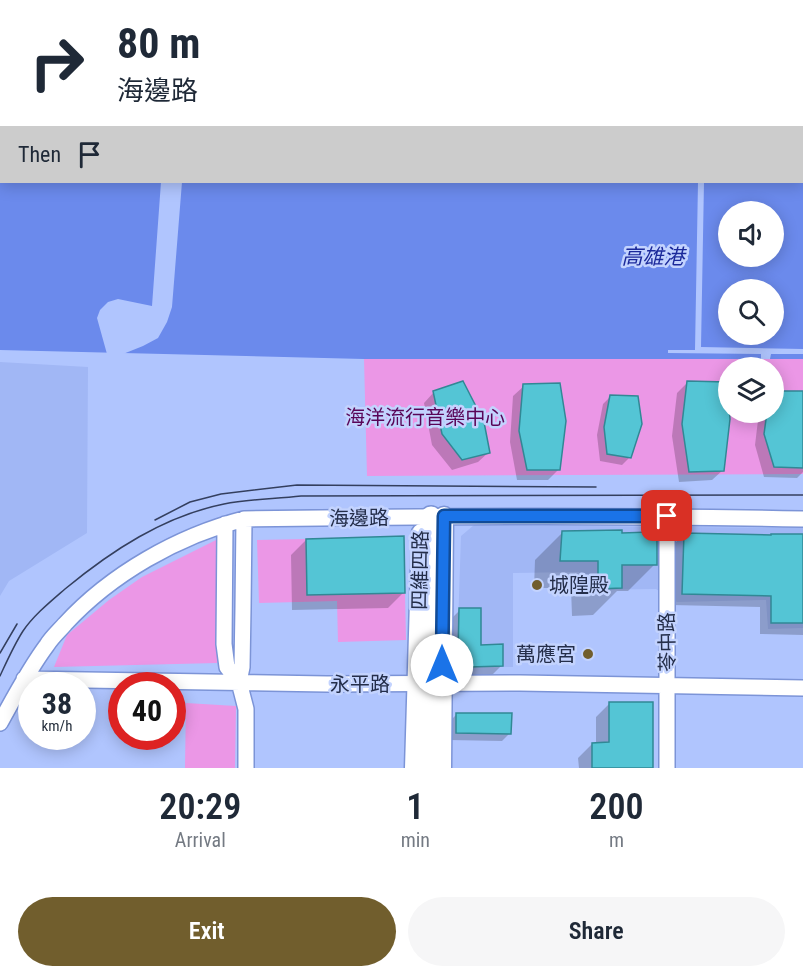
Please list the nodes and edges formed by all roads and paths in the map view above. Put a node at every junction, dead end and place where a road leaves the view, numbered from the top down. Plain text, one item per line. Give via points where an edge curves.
1 (432, 516) junction
2 (667, 516) junction
3 (244, 519) junction
4 (803, 519) edge
5 (225, 524) junction
6 (29, 672) edge
7 (96, 680) edge
8 (239, 682) junction
9 (430, 683) junction
10 (667, 686) junction
11 (803, 688) edge
12 (18, 690) edge
13 (0, 723) edge
14 (246, 768) edge
15 (414, 768) edge
16 (429, 768) edge
17 (442, 768) edge
18 (667, 768) edge

1 - 2 street, 海邊路
1 - 3 street, 海邊路
1 - 9 main road, 四維四路
2 - 4 street, 海邊路
2 - 10 street, 苓中路
3 - 5 street, 海邊路
3 - 8 street
5 - 6 street, 海邊路 via 175,545 105,586 48,643
5 - 8 street via 224,644 227,667
7 - 8 street, 永平路
8 - 9 street, 永平路
8 - 14 street via 246,709
9 - 10 street, 永平路
9 - 15 street, 四維四路
9 - 16 main road, 四維四路
9 - 17 street, 四維四路
10 - 11 street, 永平路
10 - 18 street, 苓中路
12 - 13 street, 海邊路

